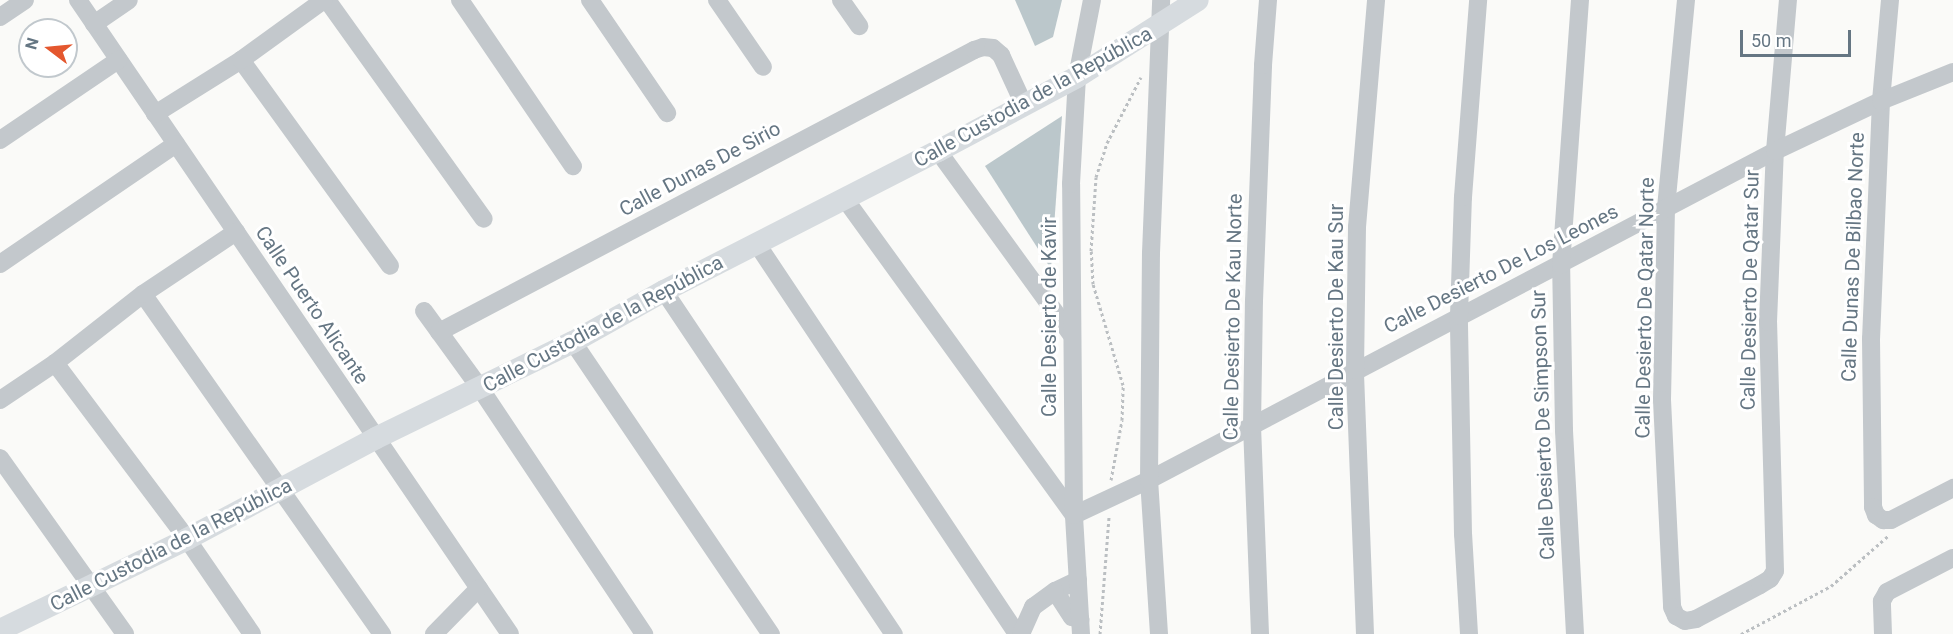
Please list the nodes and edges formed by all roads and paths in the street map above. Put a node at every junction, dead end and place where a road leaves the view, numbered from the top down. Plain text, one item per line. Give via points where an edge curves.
1 (25, 0) edge
2 (78, 0) edge
3 (129, 0) edge
4 (326, 0) edge
5 (460, 0) edge
6 (590, 0) edge
7 (717, 0) edge
8 (841, 0) edge
9 (1092, 0) edge
10 (1161, 0) edge
11 (1198, 0) edge
12 (1269, 0) edge
13 (1376, 0) edge
14 (1478, 0) edge
15 (1580, 0) edge
16 (1686, 0) edge
17 (1788, 0) edge
18 (1890, 0) edge
19 (0, 17) edge
20 (94, 24) junction
21 (858, 26) dead end
22 (1159, 26) junction
23 (118, 60) junction
24 (241, 60) junction
25 (763, 67) dead end
26 (1953, 72) edge
27 (1141, 76) dead end
28 (1077, 77) junction
29 (1881, 100) junction
30 (1024, 105) junction
31 (667, 113) dead end
32 (155, 114) junction
33 (0, 140) edge
34 (176, 144) junction
35 (938, 151) junction
36 (1775, 151) junction
37 (573, 166) dead end
38 (845, 199) junction
39 (1666, 208) junction
40 (484, 219) dead end
41 (236, 232) junction
42 (757, 244) junction
43 (0, 264) edge
44 (1561, 265) junction
45 (390, 266) dead end
46 (664, 291) junction
47 (143, 294) junction
48 (424, 311) dead end
49 (1459, 316) junction
50 (439, 332) junction
51 (1071, 334) junction
52 (573, 342) junction
53 (55, 363) junction
54 (1355, 370) junction
55 (480, 388) junction
56 (0, 400) edge
57 (1252, 426) junction
58 (376, 438) junction
59 (0, 458) edge
60 (1149, 480) junction
61 (1953, 488) edge
62 (278, 490) junction
63 (1108, 499) junction
64 (1074, 515) junction
65 (1890, 534) dead end
66 (187, 539) junction
67 (1953, 558) edge
68 (1078, 580) junction
69 (92, 587) junction
70 (479, 588) junction
71 (1055, 591) junction
72 (1676, 616) joint
73 (1081, 627) edge
74 (0, 630) edge
75 (125, 634) edge
76 (252, 634) edge
77 (382, 634) edge
78 (434, 634) edge
79 (510, 634) edge
80 (644, 634) edge
81 (771, 634) edge
82 (894, 634) edge
83 (1019, 634) edge
84 (1100, 634) edge
85 (1159, 634) edge
86 (1260, 634) edge
87 (1365, 634) edge
88 (1469, 634) edge
89 (1575, 634) edge
90 (1741, 634) edge
91 (1883, 634) edge

1 - 19 street
2 - 20 street, Calle Puerto Alicante
3 - 20 street
4 - 24 street
4 - 40 street
5 - 37 street
6 - 31 street
7 - 25 street
8 - 21 street
9 - 28 street, Calle Desierto de Kavir
10 - 22 street
11 - 22 main road, Calle Custodia de la República
12 - 57 street, Calle Desierto De Kau Norte via 1257,190
13 - 54 street, Calle Desierto De Kau Sur via 1357,227
14 - 49 street via 1463,197
15 - 44 street, Calle Desierto De Simpson Sur
16 - 39 street, Calle Desierto De Qatar Norte
17 - 36 street, Calle Desierto De Qatar Sur
18 - 29 street, Calle Dunas De Bilbao Norte
20 - 23 street, Calle Puerto Alicante
22 - 28 main road, Calle Custodia de la República
22 - 60 street
23 - 32 street, Calle Puerto Alicante
23 - 33 street
24 - 32 street
24 - 45 street
26 - 29 street, Calle Desierto De Los Leones
27 - 63 path via 1107,143 1096,177 1093,284 1124,385
28 - 30 main road, Calle Custodia de la República
28 - 51 street, Calle Desierto de Kavir via 1071,184
29 - 36 street, Calle Desierto De Los Leones
29 - 61 street, Calle Dunas De Bilbao Norte via 1871,339 1873,507 1876,515 1891,520
30 - 35 main road, Calle Custodia de la República
30 - 50 street, Calle Dunas De Sirio via 1001,55 993,48 983,47
32 - 34 street, Calle Puerto Alicante
34 - 41 street, Calle Puerto Alicante
34 - 43 street
35 - 38 main road, Calle Custodia de la República
35 - 51 street
36 - 39 street, Calle Desierto De Los Leones
36 - 72 street, Calle Desierto De Qatar Sur via 1768,322 1775,571 1770,579 1696,619 1685,621
38 - 42 main road, Calle Custodia de la República
38 - 64 street
39 - 44 street, Calle Desierto De Los Leones
39 - 72 street, Calle Desierto De Qatar Norte via 1662,400 1672,607
41 - 47 street
41 - 58 street, Calle Puerto Alicante
42 - 46 main road, Calle Custodia de la República
42 - 83 street
44 - 49 street, Calle Desierto De Los Leones
44 - 89 street, Calle Desierto De Simpson Sur via 1564,441
46 - 52 main road, Calle Custodia de la República
46 - 82 street
47 - 53 street
47 - 62 street
48 - 50 street
49 - 54 street, Calle Desierto De Los Leones
49 - 88 street
50 - 55 street
51 - 64 street, Calle Desierto de Kavir
52 - 55 main road, Calle Custodia de la República
52 - 81 street
53 - 56 street
53 - 66 street
54 - 57 street, Calle Desierto De Los Leones
54 - 87 street, Calle Desierto De Kau Sur
55 - 58 main road, Calle Custodia de la República
55 - 80 street
57 - 60 street, Calle Desierto De Los Leones
57 - 86 street, Calle Desierto De Kau Norte
58 - 62 main road, Calle Custodia de la República
58 - 70 street, Calle Puerto Alicante
59 - 69 street
60 - 63 street, Calle Desierto De Los Leones
60 - 85 street
62 - 66 main road, Calle Custodia de la República
62 - 77 street
63 - 64 street, Calle Desierto De Los Leones
63 - 84 path via 1111,527
64 - 68 street, Calle Desierto de Kavir
65 - 90 path via 1831,586
66 - 69 main road, Calle Custodia de la República
66 - 76 street
67 - 91 street via 1887,592 1882,601
68 - 71 street
68 - 73 street, Calle Desierto de Kavir
69 - 74 main road, Calle Custodia de la República
69 - 75 street
70 - 78 street
70 - 79 street, Calle Puerto Alicante
71 - 73 street
71 - 83 street via 1033,607

